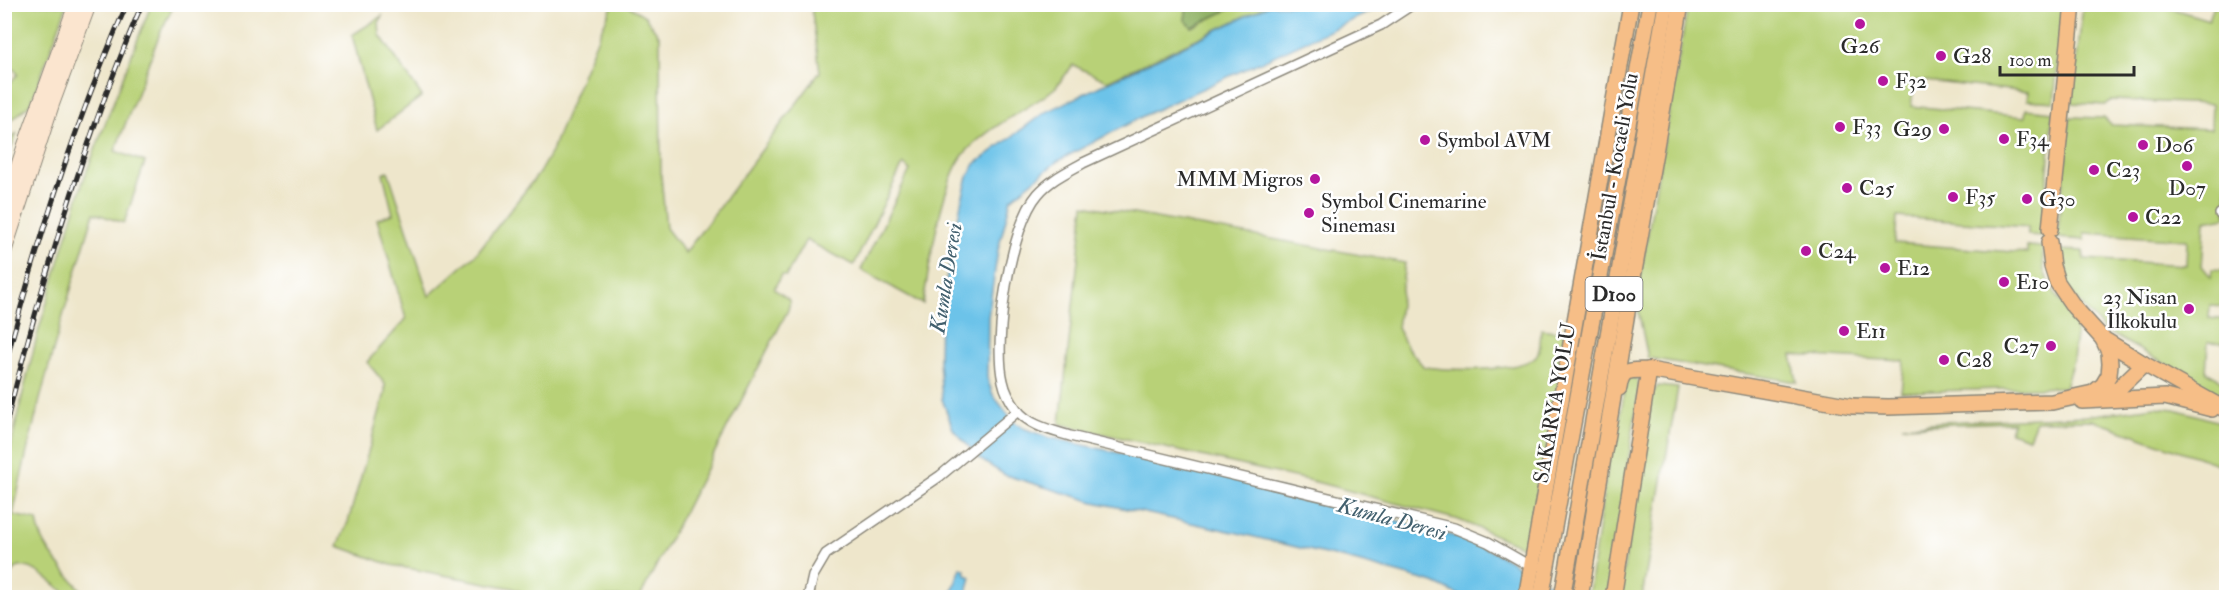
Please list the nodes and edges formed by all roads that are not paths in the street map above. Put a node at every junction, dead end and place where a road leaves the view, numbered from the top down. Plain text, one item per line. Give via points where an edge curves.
1 (76, 4) edge
2 (89, 4) edge
3 (1413, 4) edge
4 (1631, 4) edge
5 (1650, 4) edge
6 (1666, 4) edge
7 (1681, 4) edge
8 (2073, 4) edge
9 (4, 209) edge
10 (4, 252) edge
11 (1623, 336) junction
12 (2103, 339) junction
13 (2140, 361) junction
14 (1649, 370) junction
15 (2093, 393) junction
16 (2052, 402) junction
17 (2074, 402) junction
18 (2226, 412) edge
19 (1016, 413) junction
20 (1607, 433) junction
21 (1535, 575) junction
22 (1563, 591) edge
23 (1581, 593) edge
24 (1613, 595) edge
25 (808, 597) edge
26 (1526, 597) edge
27 (1541, 597) edge

1 - 9 main road
2 - 10 main road
3 - 19 street via 1379,26 1083,163 1037,195 1019,234 1002,318 1003,381
4 - 21 main road
5 - 21 main road, SAKARYA YOLU / D100
6 - 22 main road, İstanbul - Kocaeli Yolu / D100
7 - 11 main road
8 - 12 main road via 2050,235 2052,266 2057,282 2074,307
11 - 14 main road via 1632,362
11 - 20 main road
12 - 13 main road
12 - 15 main road via 2109,352 2109,375
13 - 15 main road
13 - 17 main road via 2114,392
13 - 18 main road
14 - 16 main road via 1852,406
14 - 20 main road via 1623,374 1616,412
14 - 24 main road
15 - 16 main road
16 - 17 main road
17 - 18 main road via 2165,397
19 - 21 street via 1036,425 1070,436 1454,528 1488,542
19 - 25 street via 940,476 826,554 813,576
20 - 23 main road
21 - 26 main road
21 - 27 main road, SAKARYA YOLU / D100

